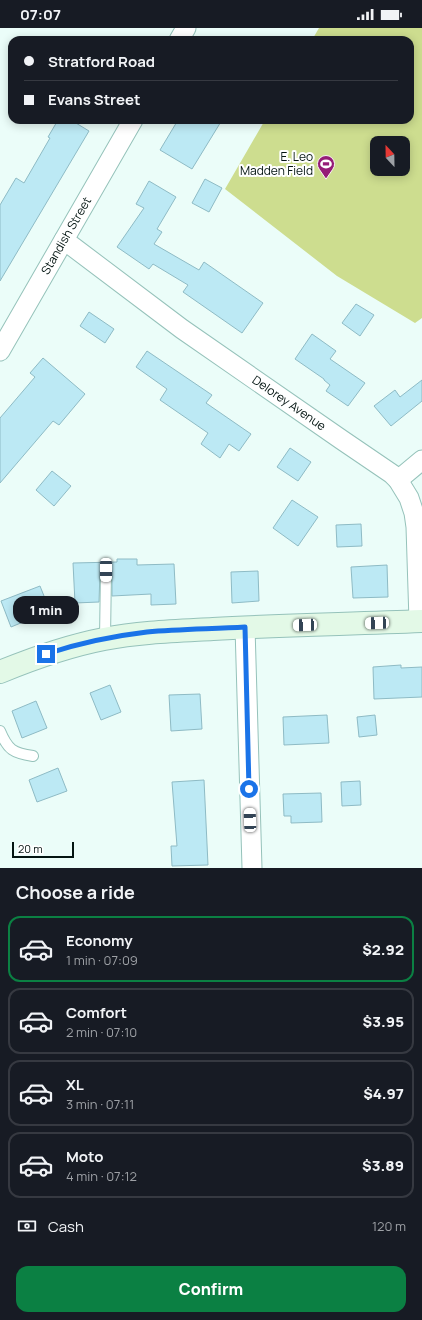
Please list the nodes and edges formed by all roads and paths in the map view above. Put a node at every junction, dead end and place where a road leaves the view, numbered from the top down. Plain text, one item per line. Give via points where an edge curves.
1 (131, 124) edge
2 (64, 240) junction
3 (0, 351) edge
4 (422, 460) edge
5 (398, 480) junction
6 (106, 570) dead end
7 (420, 621) edge
8 (245, 627) junction
9 (105, 638) junction
10 (0, 672) edge
11 (0, 731) edge
12 (33, 756) dead end
13 (252, 868) edge

1 - 2 street, Standish Street
2 - 3 street, Standish Street
2 - 5 street, Delorey Avenue via 182,329
4 - 5 street
5 - 7 street, Delorey Avenue via 409,498 414,513
6 - 9 lane
7 - 8 street
8 - 9 street via 167,631
8 - 13 street
9 - 10 street via 59,650
11 - 12 lane via 6,745 18,754

